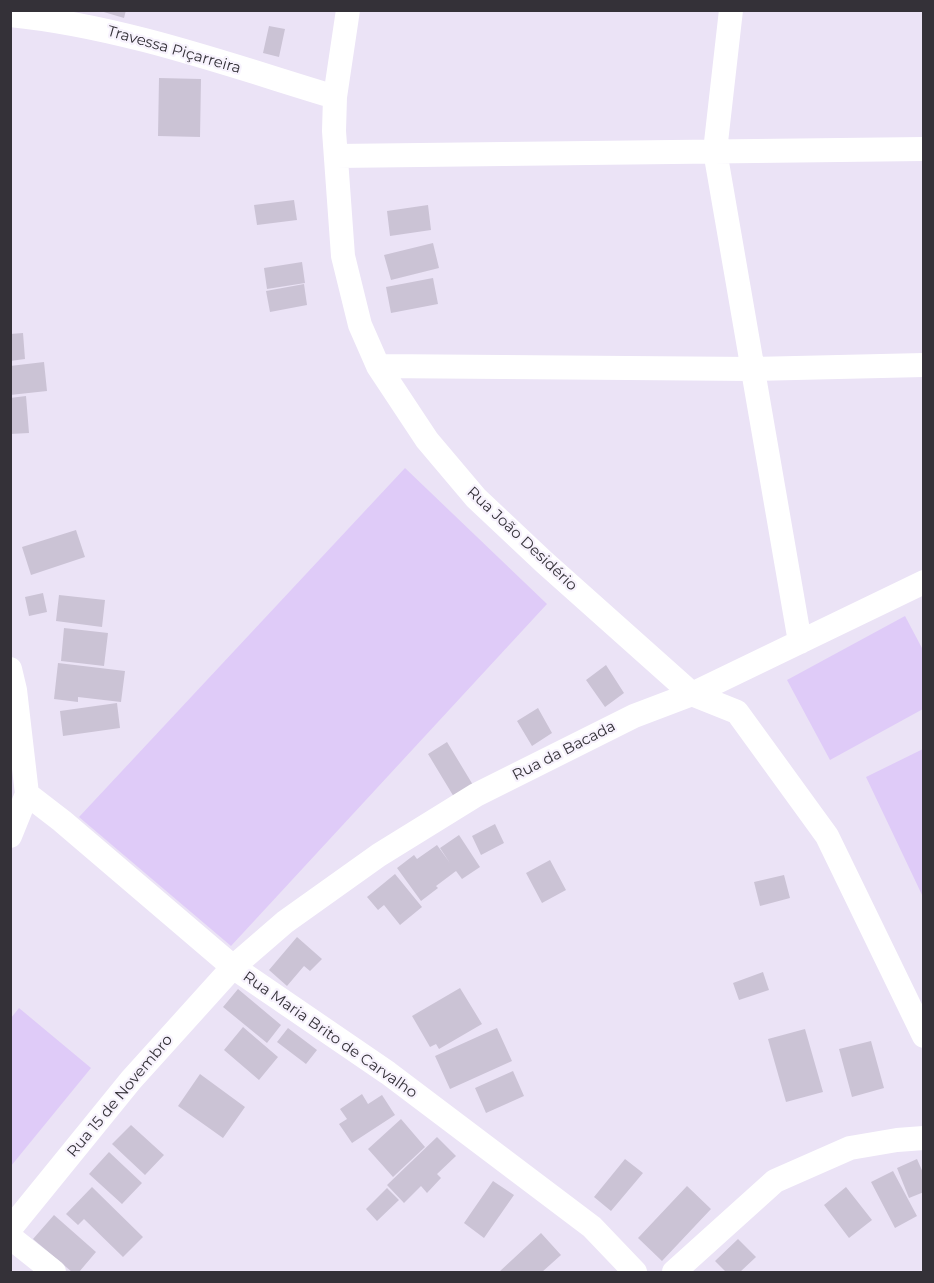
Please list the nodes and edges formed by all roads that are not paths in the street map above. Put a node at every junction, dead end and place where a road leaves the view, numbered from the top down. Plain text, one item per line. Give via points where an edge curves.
1 (348, 10) edge
2 (731, 10) edge
3 (10, 15) edge
4 (335, 97) junction
5 (924, 149) edge
6 (715, 151) junction
7 (336, 156) junction
8 (924, 365) edge
9 (378, 366) junction
10 (753, 369) junction
11 (924, 582) edge
12 (800, 642) junction
13 (10, 669) edge
14 (692, 693) junction
15 (27, 794) junction
16 (10, 836) edge
17 (233, 966) junction
18 (924, 1036) edge
19 (924, 1138) edge
20 (10, 1229) edge
21 (10, 1237) edge
22 (54, 1272) edge
23 (635, 1272) edge
24 (674, 1272) edge

1 - 4 street, Rua João Desidério
2 - 6 street
3 - 4 street, Travessa Piçarreira via 103,30
4 - 7 street, Rua João Desidério
5 - 6 street
6 - 7 street
6 - 10 street
7 - 9 street, Rua João Desidério via 343,256 360,325
8 - 10 street
9 - 10 street
9 - 14 street, Rua João Desidério via 426,440 476,498
10 - 12 street
11 - 12 street, Rua da Bacada
12 - 14 street, Rua da Bacada
13 - 15 street
14 - 17 street, Rua da Bacada via 634,716 476,795 379,855 285,922
14 - 18 street, Rua João Desidério via 737,712 827,836
15 - 16 street
15 - 17 street, Rua Maria Brito de Carvalho
17 - 20 street, Rua 15 de Novembro via 131,1080
17 - 23 street, Rua Maria Brito de Carvalho via 388,1073 592,1227
19 - 24 street via 850,1148 775,1181
21 - 22 street

